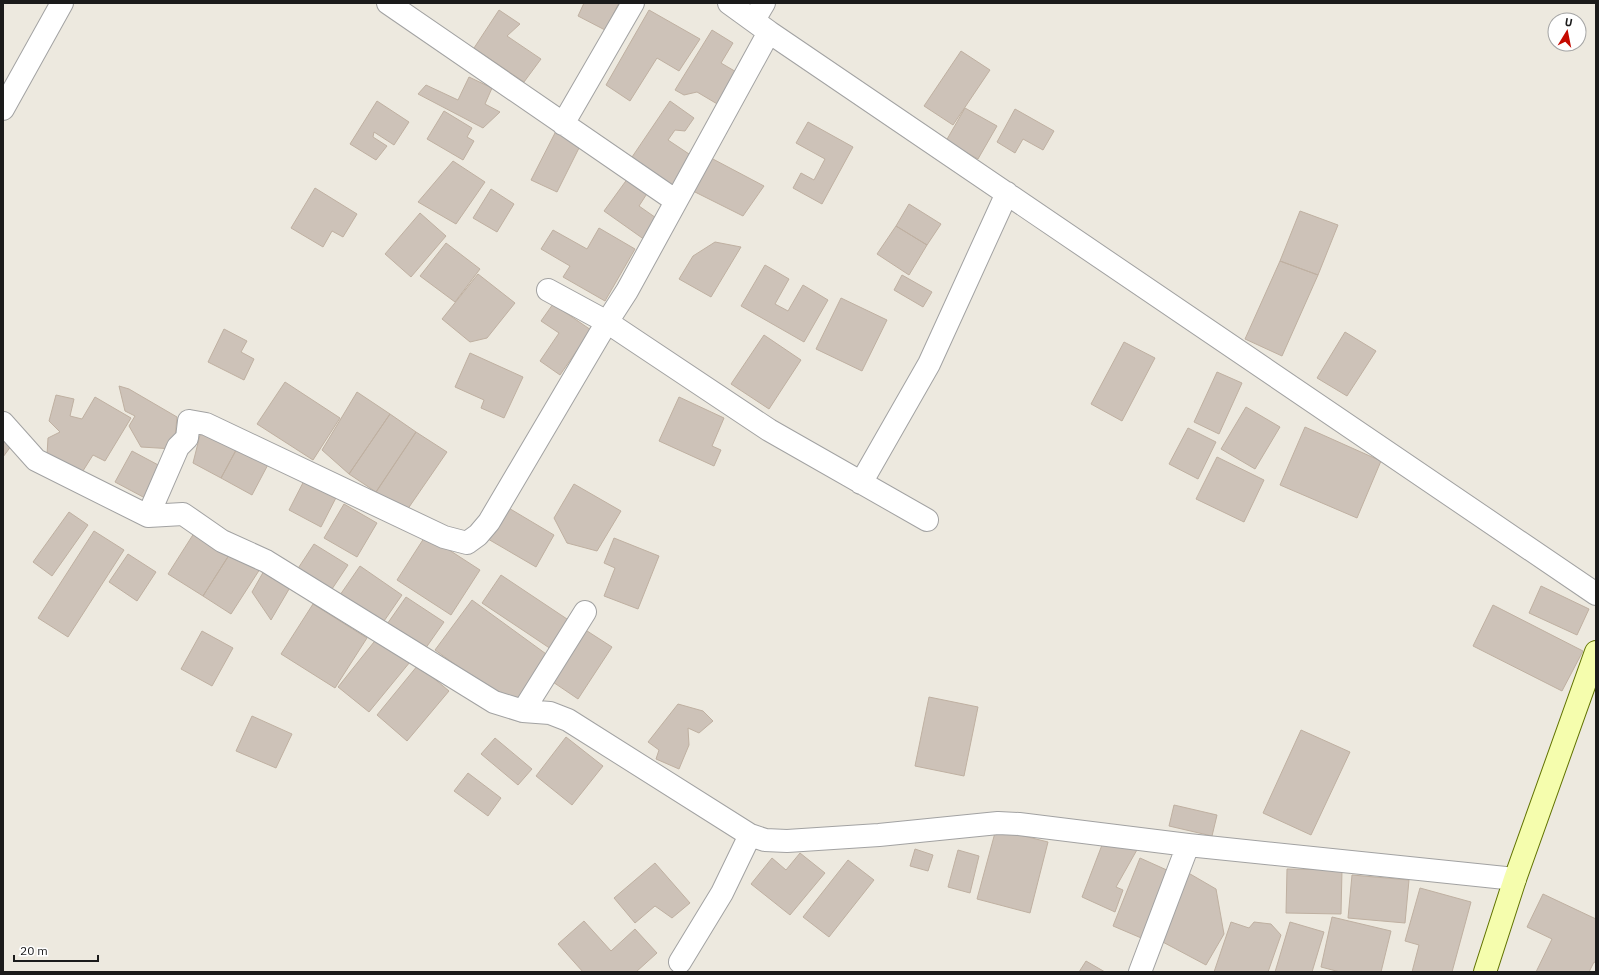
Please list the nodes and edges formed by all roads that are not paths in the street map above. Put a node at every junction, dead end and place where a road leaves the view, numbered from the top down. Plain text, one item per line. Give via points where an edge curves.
1 (62, 3) edge
2 (388, 3) edge
3 (633, 3) edge
4 (729, 3) edge
5 (762, 18) edge
6 (3, 109) edge
7 (563, 124) junction
8 (1007, 193) junction
9 (676, 201) junction
10 (548, 290) dead end
11 (606, 322) junction
12 (3, 423) edge
13 (861, 483) junction
14 (148, 516) junction
15 (927, 520) dead end
16 (1596, 594) edge
17 (585, 612) dead end
18 (1596, 652) edge
19 (523, 711) junction
20 (750, 835) junction
21 (1188, 845) junction
22 (1515, 879) junction
23 (680, 962) dead end
24 (1140, 972) edge
25 (1485, 972) edge

1 - 6 street
2 - 7 street
3 - 7 street
4 - 5 street
5 - 8 street
5 - 9 street
7 - 9 street
8 - 13 street via 929,364
8 - 16 street
9 - 11 street via 627,291
10 - 11 street
11 - 13 street via 769,430
11 - 14 street via 489,522 467,543 444,537 206,424 189,421 187,438 178,447
12 - 14 street via 36,460
13 - 15 street
14 - 19 street via 182,514 222,541 266,561 494,702
17 - 19 street
18 - 22 street
19 - 20 street via 550,713 568,720
20 - 21 street via 766,840 787,841 879,836 998,823
20 - 23 street via 722,894
21 - 22 street
21 - 24 street
22 - 25 street

